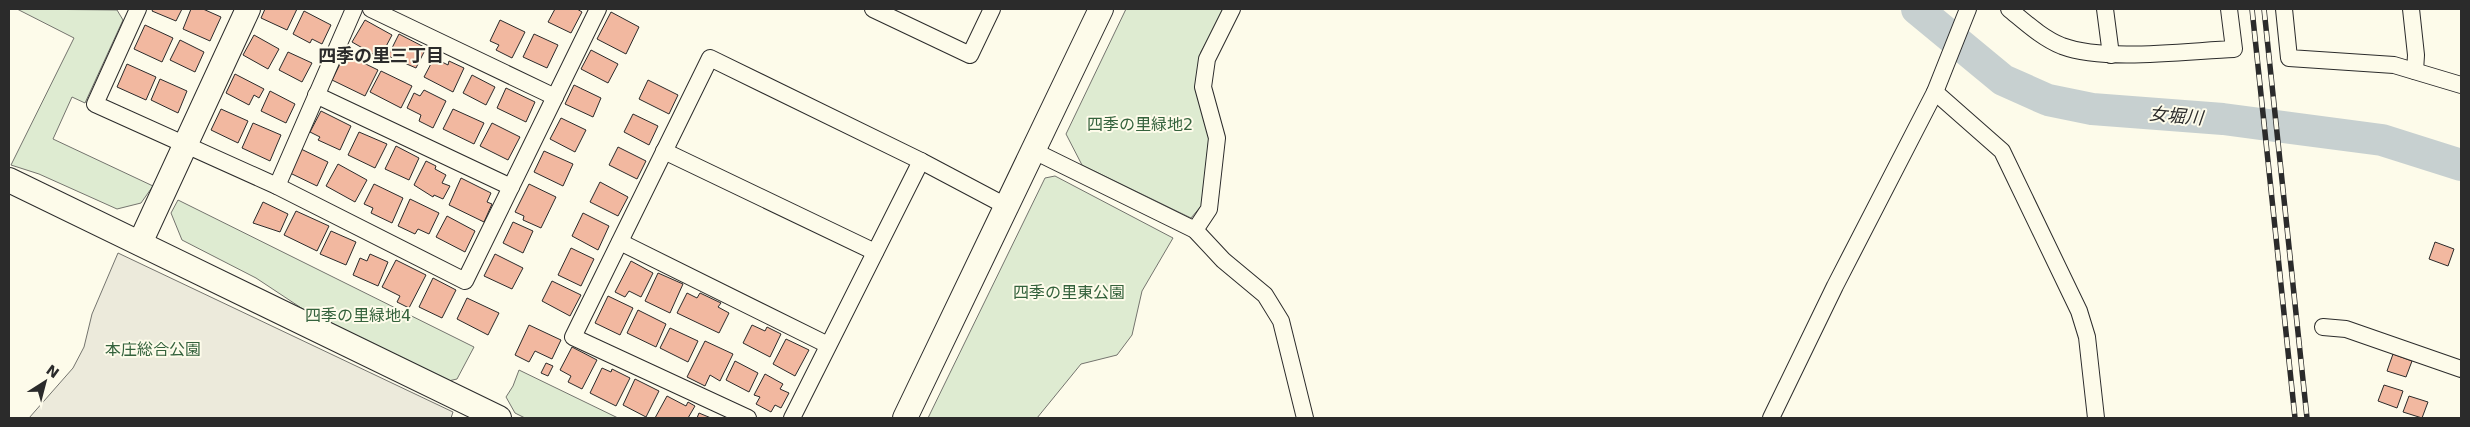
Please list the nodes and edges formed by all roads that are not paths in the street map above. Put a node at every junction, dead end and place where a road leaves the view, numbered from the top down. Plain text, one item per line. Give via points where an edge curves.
1 (138, 9) edge
2 (248, 9) edge
3 (354, 9) edge
4 (371, 9) edge
5 (598, 9) edge
6 (873, 9) edge
7 (992, 9) edge
8 (1101, 9) edge
9 (1232, 9) edge
10 (1968, 9) edge
11 (2009, 9) edge
12 (2106, 9) edge
13 (2229, 9) edge
14 (2284, 9) edge
15 (2410, 9) edge
16 (2111, 55) junction
17 (2415, 72) junction
18 (2461, 85) edge
19 (1936, 86) junction
20 (316, 95) junction
21 (555, 97) junction
22 (187, 144) junction
23 (664, 151) junction
24 (1034, 151) junction
25 (920, 161) junction
26 (9, 180) edge
27 (277, 186) junction
28 (511, 188) junction
29 (1006, 206) junction
30 (1195, 230) junction
31 (620, 242) junction
32 (140, 244) junction
33 (875, 252) junction
34 (2323, 327) dead end
35 (828, 345) junction
36 (2461, 369) edge
37 (472, 412) edge
38 (499, 418) edge
39 (748, 418) edge
40 (792, 418) edge
41 (905, 418) edge
42 (1305, 418) edge
43 (1771, 418) edge
44 (2096, 418) edge

1 - 22 street via 95,104
2 - 22 street
3 - 20 street
4 - 21 street
5 - 21 street
6 - 7 street via 970,55
8 - 24 street
9 - 30 street via 1207,59 1203,87 1217,138 1209,209
10 - 19 street
11 - 16 street via 2036,31 2063,46
12 - 16 street
13 - 16 street via 2234,49
14 - 17 street via 2289,58 2394,65
15 - 17 street
17 - 18 street
19 - 43 street
19 - 44 street via 2002,151 2079,311 2087,337
20 - 27 street
20 - 28 street
21 - 28 street
22 - 27 street
22 - 32 street
23 - 25 street via 710,58
23 - 31 street
23 - 33 street
24 - 29 street
24 - 30 street
25 - 29 street
25 - 33 street
26 - 32 street
27 - 28 street via 465,281
29 - 41 street
30 - 42 street via 1222,260 1265,295 1281,321
31 - 35 street
31 - 39 street via 573,337
32 - 37 street
33 - 35 street
34 - 36 street via 2346,330
35 - 40 street
37 - 38 street

